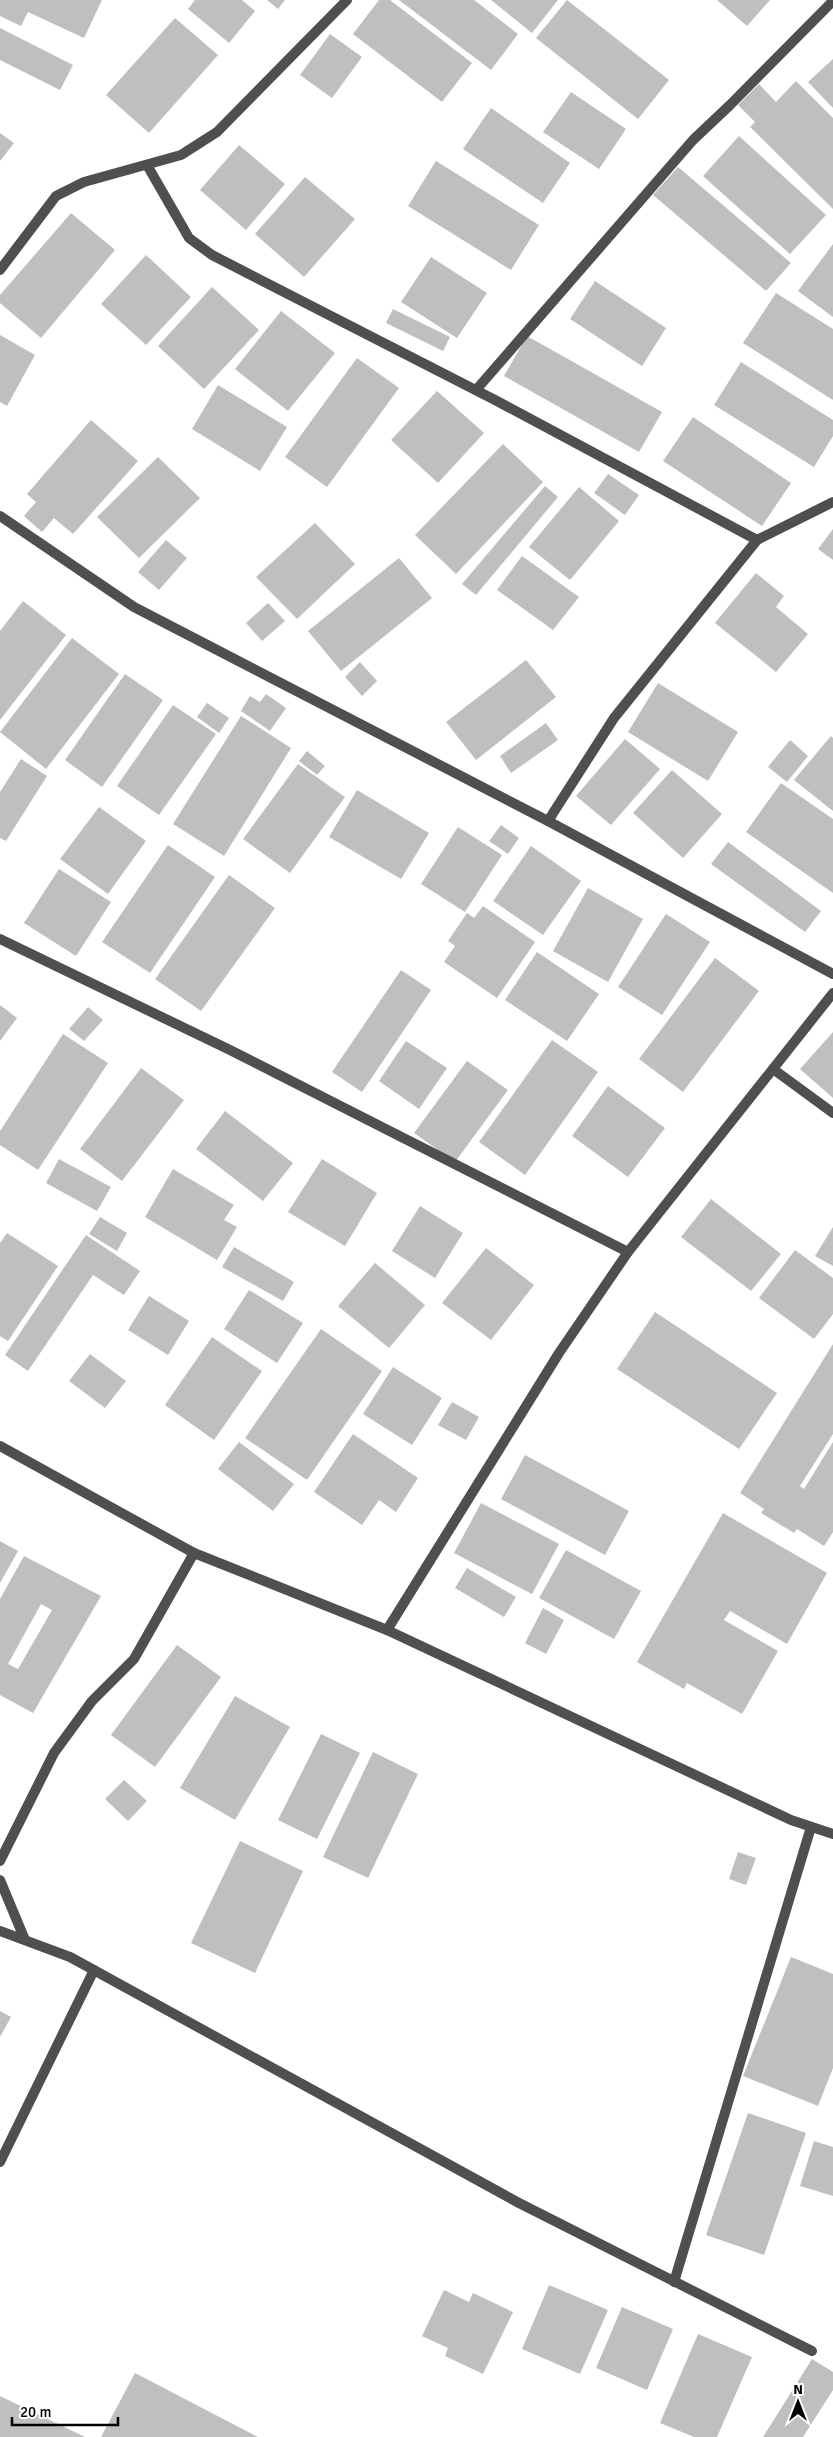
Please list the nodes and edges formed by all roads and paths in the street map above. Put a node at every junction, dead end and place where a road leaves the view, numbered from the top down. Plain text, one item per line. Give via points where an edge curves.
1 (347, 0) edge
2 (833, 1) edge
3 (147, 164) junction
4 (0, 270) edge
5 (476, 390) junction
6 (833, 502) edge
7 (0, 516) edge
8 (757, 540) junction
9 (548, 821) junction
10 (0, 939) edge
11 (833, 974) edge
12 (833, 993) edge
13 (773, 1069) junction
14 (833, 1113) edge
15 (628, 1252) junction
16 (0, 1446) edge
17 (194, 1553) junction
18 (387, 1630) junction
19 (811, 1827) junction
20 (833, 1834) edge
21 (0, 1861) edge
22 (0, 1880) edge
23 (0, 1931) edge
24 (25, 1940) junction
25 (94, 1970) junction
26 (0, 2162) edge
27 (674, 2282) junction
28 (812, 2352) dead end

1 - 3 street via 217,132 182,155
2 - 5 street via 693,140
3 - 4 street via 84,182 56,196
3 - 5 street via 189,238 212,255
5 - 8 street
6 - 8 street
7 - 9 street via 134,607
8 - 9 street via 614,718
9 - 11 street
10 - 15 street via 230,1050
12 - 13 street
13 - 14 street
13 - 15 street
15 - 18 street via 559,1353
16 - 17 street
17 - 18 street
17 - 21 street via 134,1659 92,1701 54,1753
18 - 19 street
19 - 20 street
19 - 27 street
22 - 24 street
23 - 24 street
24 - 25 street
25 - 26 street
25 - 27 street via 520,2203
27 - 28 street

